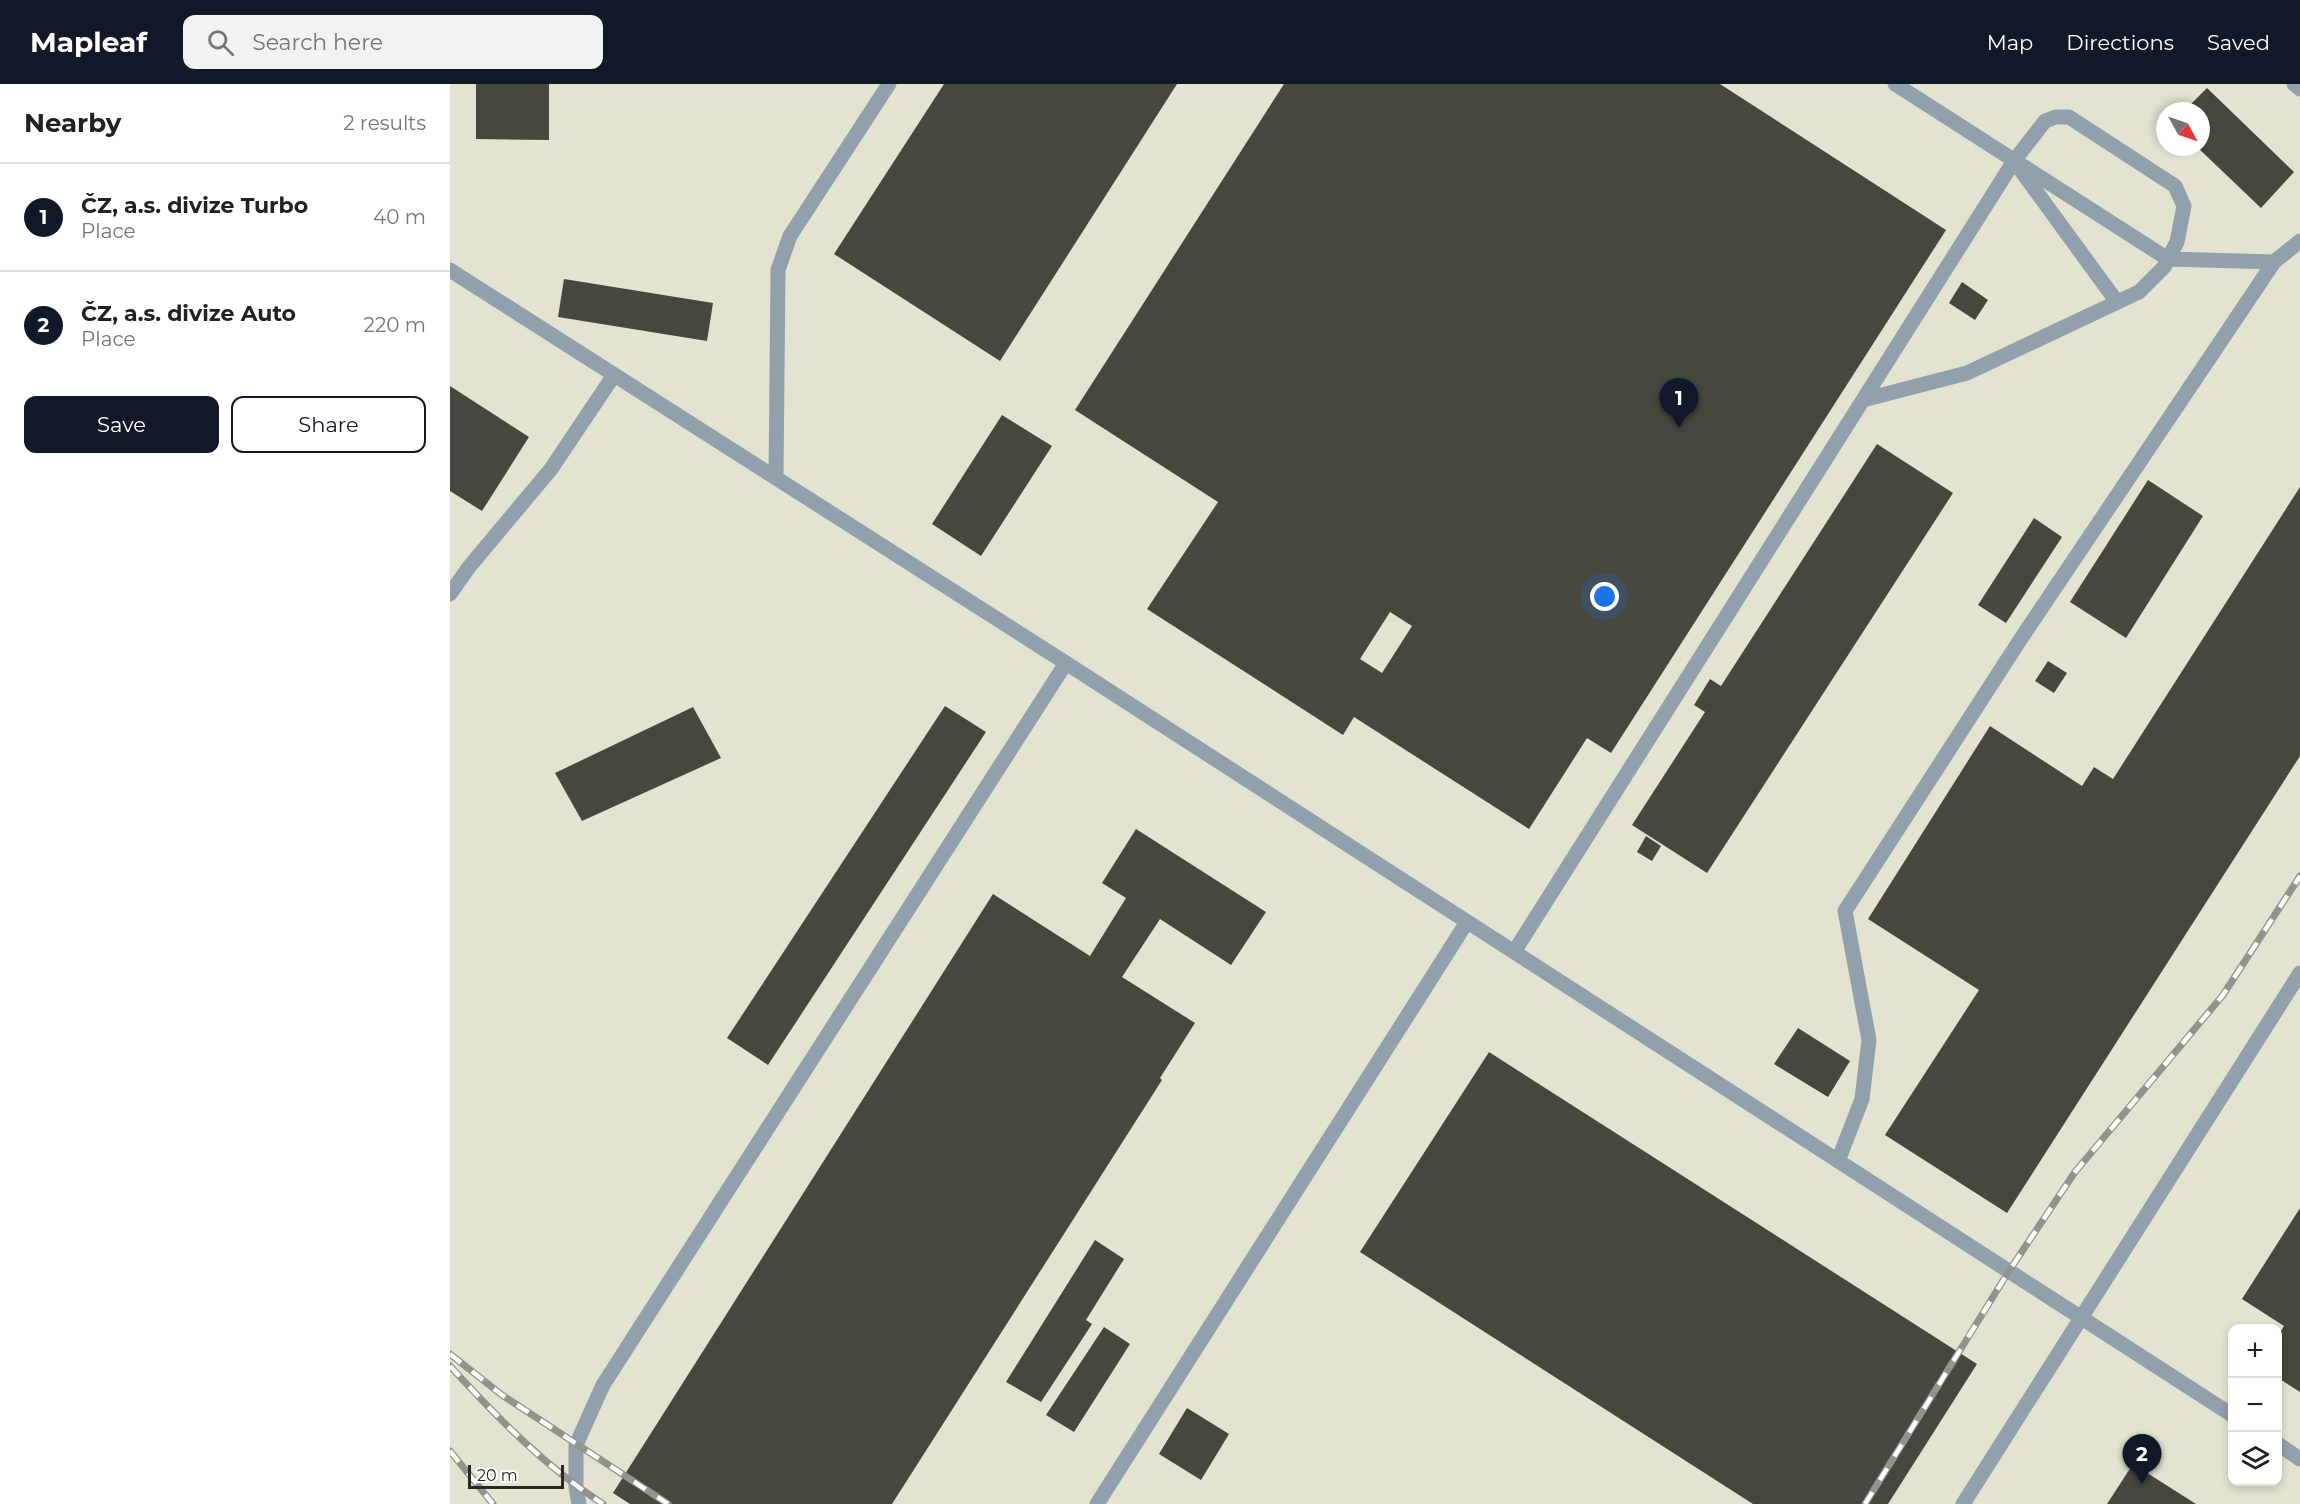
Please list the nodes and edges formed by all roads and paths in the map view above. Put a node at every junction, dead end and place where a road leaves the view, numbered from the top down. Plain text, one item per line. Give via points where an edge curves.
1 (889, 84) edge
2 (1895, 84) edge
3 (2294, 84) edge
4 (2300, 89) edge
5 (2014, 160) junction
6 (2300, 241) edge
7 (2168, 259) junction
8 (2274, 261) junction
9 (450, 270) edge
10 (2117, 302) junction
11 (614, 375) junction
12 (1863, 400) junction
13 (776, 477) junction
14 (450, 594) edge
15 (1066, 663) junction
16 (1467, 922) junction
17 (1514, 952) junction
18 (2300, 973) edge
19 (1838, 1161) junction
20 (2081, 1318) junction
21 (2228, 1412) edge
22 (2282, 1447) edge
23 (2300, 1459) edge
24 (579, 1504) edge
25 (1096, 1504) edge
26 (1963, 1504) edge

1 - 13 lane via 790,236 778,270
2 - 5 lane
3 - 4 lane
5 - 7 lane
5 - 7 lane via 2045,121 2069,117 2175,186 2184,206 2177,242
5 - 10 lane
5 - 12 lane
6 - 8 lane
7 - 8 lane
7 - 10 lane via 2139,292
8 - 19 lane via 2020,640 1845,911 1869,1040 1862,1099
9 - 11 lane
10 - 12 lane via 1967,372
11 - 13 lane
11 - 14 lane via 552,469
12 - 17 lane
13 - 15 lane
15 - 16 lane
15 - 24 lane via 603,1385 576,1445
16 - 17 lane
16 - 25 lane
17 - 19 lane
18 - 20 lane
19 - 20 lane
20 - 21 lane
20 - 26 lane
22 - 23 lane

